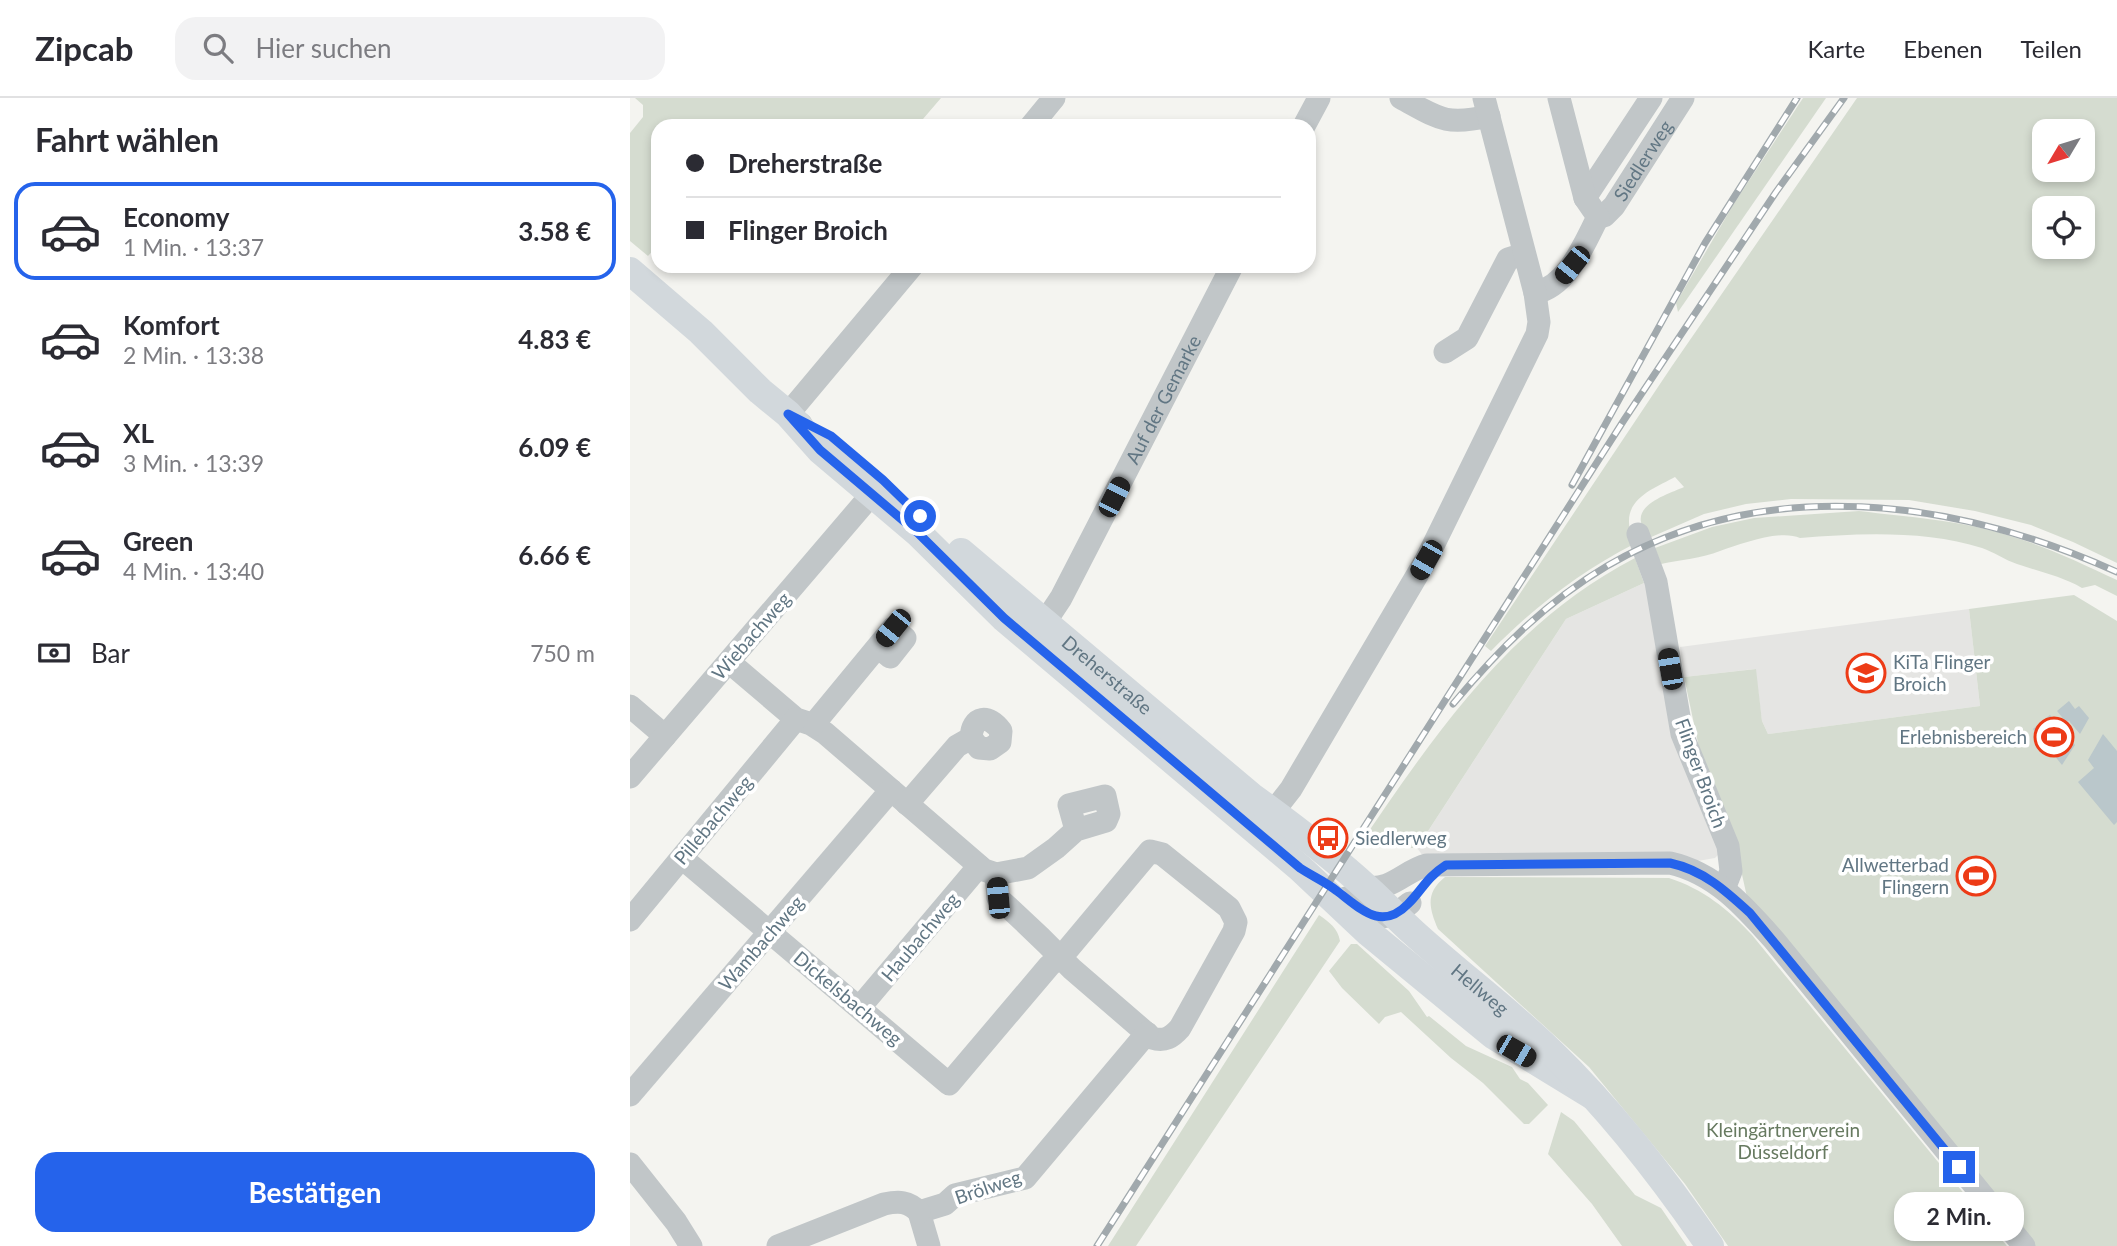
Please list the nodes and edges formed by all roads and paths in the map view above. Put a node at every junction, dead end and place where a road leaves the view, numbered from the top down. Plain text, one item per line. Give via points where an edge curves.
1 (1054, 98) edge
2 (1319, 98) edge
3 (1401, 98) edge
4 (1559, 98) edge
5 (1651, 98) edge
6 (1683, 98) edge
7 (1486, 107) edge
8 (1037, 119) edge
9 (1308, 119) edge
10 (1592, 208) junction
11 (1524, 254) junction
12 (630, 271) edge
13 (906, 273) edge
14 (1228, 273) edge
15 (1535, 293) junction
16 (1444, 352) dead end
17 (788, 414) junction
18 (872, 494) junction
19 (1638, 534) dead end
20 (941, 536) junction
21 (1038, 631) junction
22 (878, 647) dead end
23 (729, 662) junction
24 (630, 706) edge
25 (805, 722) junction
26 (665, 736) junction
27 (971, 738) dead end
28 (630, 776) edge
29 (899, 797) junction
30 (1264, 821) junction
31 (1076, 830) dead end
32 (682, 858) junction
33 (1300, 868) junction
34 (988, 870) junction
35 (1724, 889) junction
36 (1390, 902) junction
37 (630, 920) edge
38 (770, 933) junction
39 (1395, 954) junction
40 (1060, 957) junction
41 (860, 1007) junction
42 (1147, 1033) junction
43 (630, 1095) edge
44 (1593, 1096) junction
45 (630, 1164) edge
46 (919, 1212) junction
47 (691, 1246) edge
48 (778, 1246) edge
49 (929, 1246) edge
50 (1710, 1246) edge
51 (2024, 1246) edge

1 - 8 street
2 - 9 street
3 - 7 street via 1441,120 1475,120
4 - 10 street
5 - 10 street, Siedlerweg
6 - 10 street, Siedlerweg via 1614,206 1604,216
7 - 11 street
10 - 15 street, Siedlerweg via 1572,265 1545,291
11 - 15 street
11 - 16 street via 1508,259 1466,338
12 - 17 main road, Dreherstraße
13 - 17 street
14 - 21 street, Auf der Gemarke via 1061,598
15 - 30 street via 1539,322 1534,345 1426,560 1291,789
17 - 18 main road, Dreherstraße via 820,450
17 - 20 main road, Dreherstraße via 831,436
18 - 20 street, Dreherstraße via 883,491
18 - 21 main road, Dreherstraße
18 - 23 street, Wiebachweg
19 - 35 street, Flinger Broich via 1656,582 1682,734 1728,846 1731,871
20 - 21 main road, Dreherstraße
21 - 30 main road, Dreherstraße via 1251,796
22 - 25 street, Pillebachweg
23 - 25 street
23 - 26 street, Wiebachweg
24 - 26 street
25 - 29 street
25 - 32 street, Pillebachweg
26 - 28 street, Wiebachweg
27 - 29 street, Wambachweg
29 - 34 street
29 - 38 street, Wambachweg
30 - 33 main road, Hellweg
30 - 36 main road, Hellweg
31 - 34 street via 1028,868
32 - 37 street, Pillebachweg
32 - 38 street, Dickelsbachweg
33 - 36 street, Hellweg via 1365,913
33 - 39 main road, Hellweg
34 - 40 street via 998,898
34 - 41 street, Haubachweg
35 - 36 street via 1700,873 1670,863 1446,865
35 - 51 street via 1774,940
36 - 39 street via 1390,939
36 - 44 main road, Hellweg via 1415,934 1531,1033
38 - 41 street, Dickelsbachweg
38 - 43 street, Wambachweg
39 - 44 main road, Hellweg via 1493,1035
40 - 41 street, Dickelsbachweg via 949,1084
40 - 42 street
40 - 42 street via 1150,851 1162,854 1229,908 1236,922 1234,931 1180,1028 1168,1039
42 - 46 street, Brölweg via 1025,1178 956,1195
44 - 50 main road, Hellweg via 1662,1178
45 - 47 street
46 - 48 street via 908,1203 884,1204
46 - 49 street

